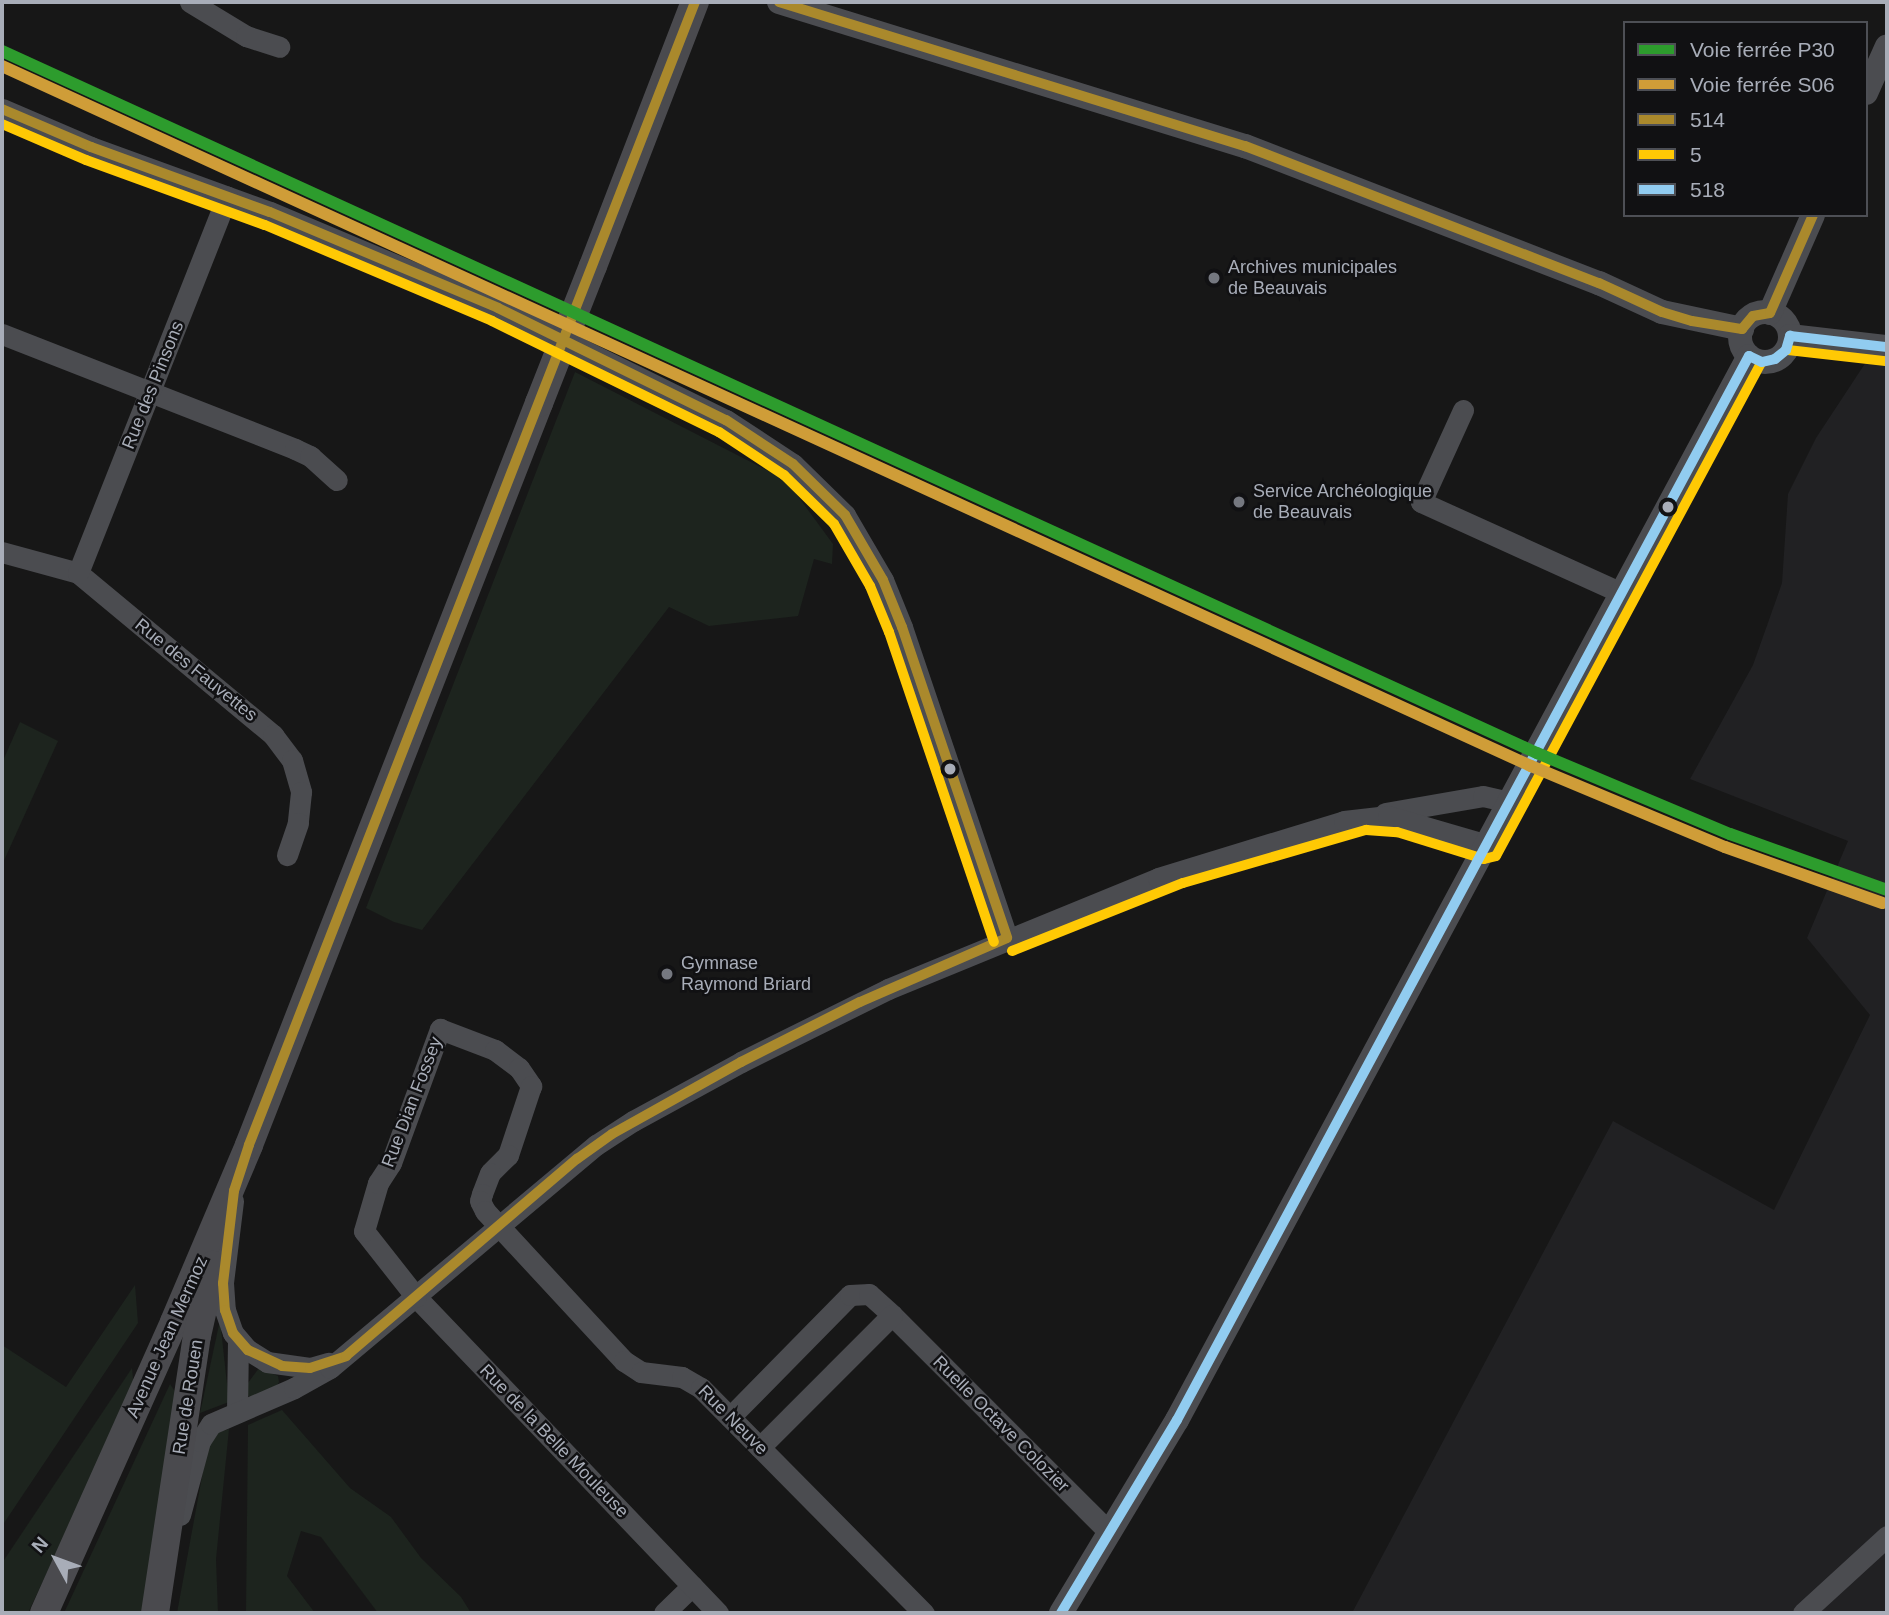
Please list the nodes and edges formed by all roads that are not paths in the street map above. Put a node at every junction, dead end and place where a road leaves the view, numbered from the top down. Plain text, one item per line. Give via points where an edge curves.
1 (190, 2) edge
2 (779, 2) edge
3 (693, 8) edge
4 (219, 10) edge
5 (1887, 46) edge
6 (279, 47) dead end
7 (1875, 87) edge
8 (2, 109) edge
9 (228, 196) junction
10 (1812, 217) edge
11 (1770, 313) junction
12 (1742, 329) junction
13 (2, 334) edge
14 (1790, 337) junction
15 (1887, 347) edge
16 (1749, 356) junction
17 (150, 391) junction
18 (1463, 410) dead end
19 (337, 480) dead end
20 (2, 552) edge
21 (78, 573) junction
22 (1622, 593) junction
23 (1510, 802) junction
24 (1377, 815) junction
25 (1487, 845) junction
26 (287, 855) dead end
27 (1007, 938) junction
28 (248, 1145) junction
29 (234, 1191) junction
30 (499, 1226) junction
31 (416, 1297) junction
32 (892, 1315) junction
33 (238, 1340) junction
34 (346, 1356) junction
35 (237, 1412) junction
36 (730, 1417) junction
37 (760, 1447) junction
38 (1110, 1533) junction
39 (1887, 1536) edge
40 (162, 1563) junction
41 (692, 1586) junction
42 (44, 1613) edge
43 (155, 1613) edge
44 (664, 1613) edge
45 (718, 1613) edge
46 (924, 1613) edge
47 (1061, 1613) edge
48 (1803, 1613) edge

1 - 4 street
2 - 12 street via 1245,146 1599,283 1662,312
3 - 28 main road, Avenue Jean Mermoz, bridge
4 - 6 street via 246,36
5 - 7 street
8 - 9 street
9 - 17 street, Rue des Pinsons
9 - 27 street via 447,286 600,356 749,433 813,481 857,533 893,602
10 - 11 street
11 - 12 street via 1753,316
11 - 14 street via 1784,321
12 - 16 street via 1741,344
13 - 17 street
14 - 15 street
14 - 16 street via 1786,350 1773,360 1762,362
16 - 22 street
17 - 19 street via 303,453
17 - 21 street, Rue des Pinsons
18 - 22 street via 1421,502
20 - 21 street, Rue des Fauvettes
21 - 26 street, Rue des Fauvettes via 284,747 301,792 298,823
22 - 23 street
23 - 24 street via 1483,796
23 - 25 street
24 - 25 street
24 - 27 street via 1188,867
25 - 38 street via 1177,1420
27 - 30 street via 860,1002 633,1121 577,1159
28 - 29 main road, Rue de Rouen
28 - 42 main road, Avenue Jean Mermoz
29 - 33 street via 223,1296
29 - 40 main road, Rue de Rouen via 198,1327
30 - 31 street
30 - 31 street, Rue Dian Fossey via 482,1208 481,1198 490,1173 508,1154 530,1095 530,1082 495,1050 440,1029 391,1164 378,1184 363,1226
30 - 36 street, Rue Neuve via 632,1368 692,1380
31 - 34 street
31 - 41 street, Rue de la Belle Mouleuse
32 - 36 street, Ruelle Octave Colozier via 869,1294 850,1295
32 - 37 street
32 - 38 street, Ruelle Octave Colozier
33 - 34 street via 256,1356 282,1366 310,1368
33 - 35 street
34 - 35 street via 294,1388
35 - 40 street via 211,1424 200,1441
36 - 37 street, Rue Neuve
37 - 46 street, Rue Neuve
38 - 47 street
39 - 48 street
40 - 43 main road, Rue de Rouen
41 - 44 street
41 - 45 street, Rue de la Belle Mouleuse

